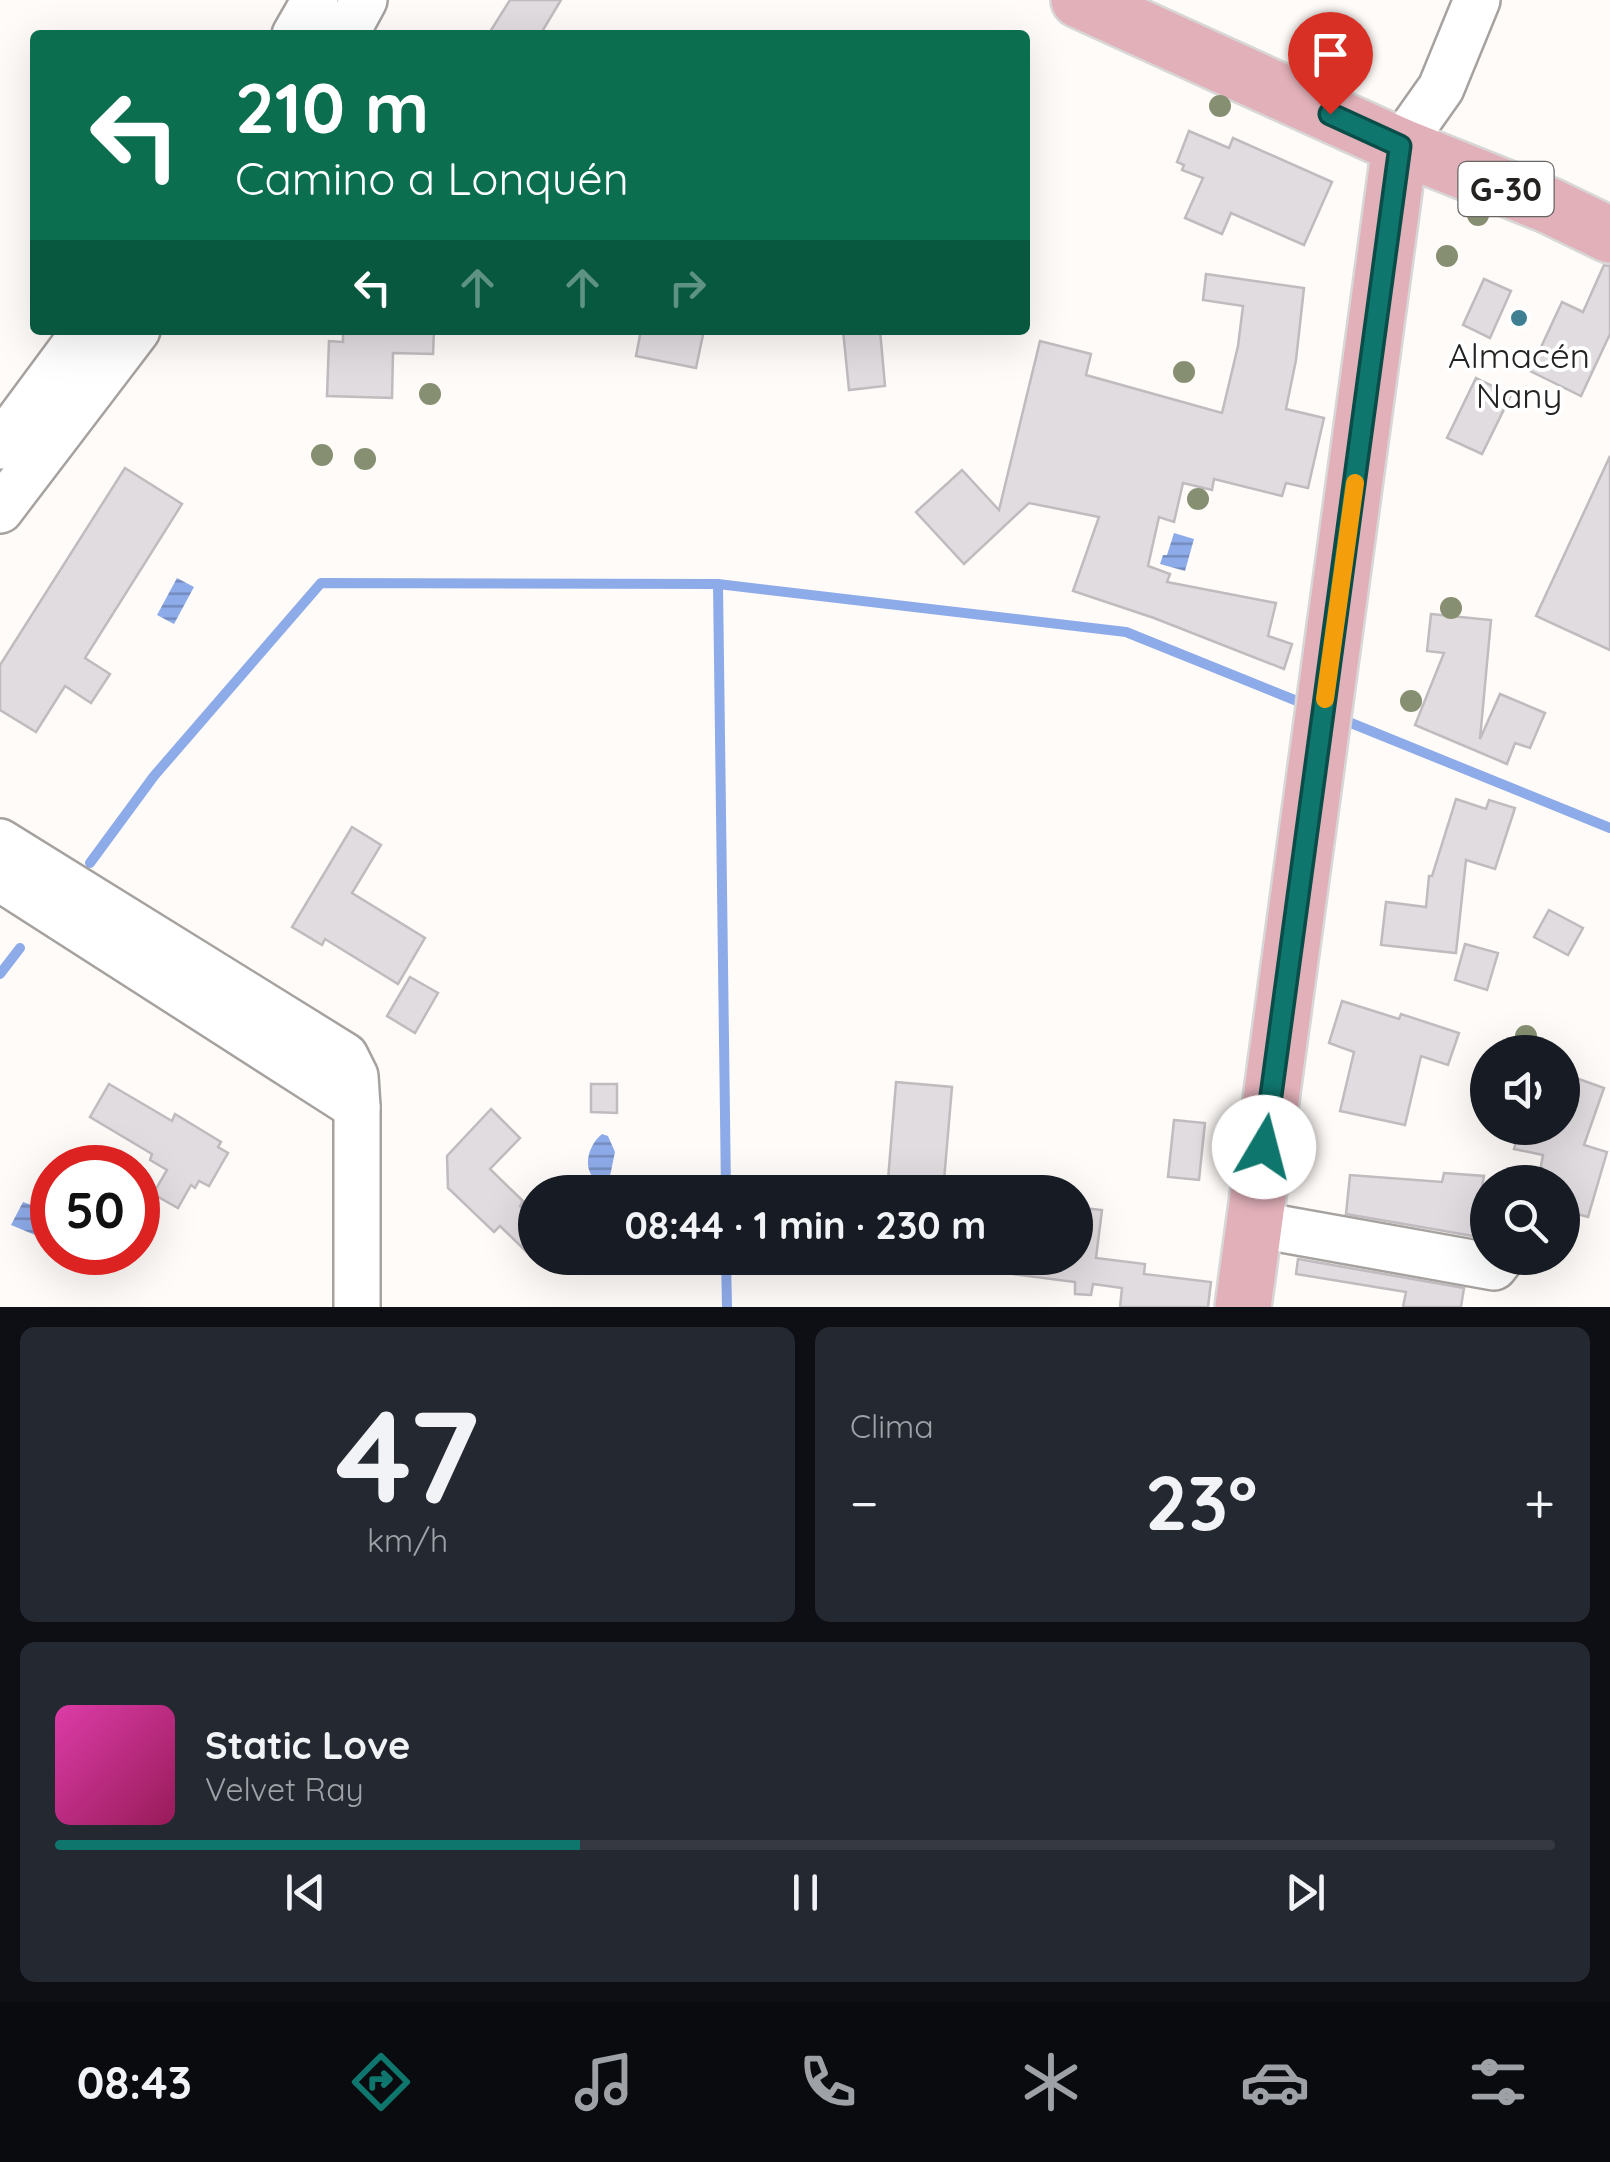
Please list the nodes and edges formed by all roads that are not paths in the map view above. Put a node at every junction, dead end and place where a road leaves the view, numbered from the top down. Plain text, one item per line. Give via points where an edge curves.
1 (315, 0) edge
2 (364, 0) edge
3 (1079, 0) edge
4 (1477, 0) edge
5 (298, 30) edge
6 (348, 30) edge
7 (1400, 146) junction
8 (1610, 235) edge
9 (82, 335) edge
10 (132, 335) edge
11 (0, 446) edge
12 (0, 510) edge
13 (0, 842) edge
14 (0, 878) edge
15 (357, 1107) junction
16 (1254, 1224) junction
17 (1470, 1263) edge
18 (357, 1307) edge
19 (1243, 1307) edge

1 - 5 street
2 - 6 street
3 - 7 main road, G-30
4 - 7 street via 1442,88
7 - 8 main road, G-30
7 - 16 main road
9 - 11 street
10 - 12 street
13 - 15 street via 345,1056 355,1076
14 - 15 street
15 - 18 street
16 - 17 street
16 - 19 main road

